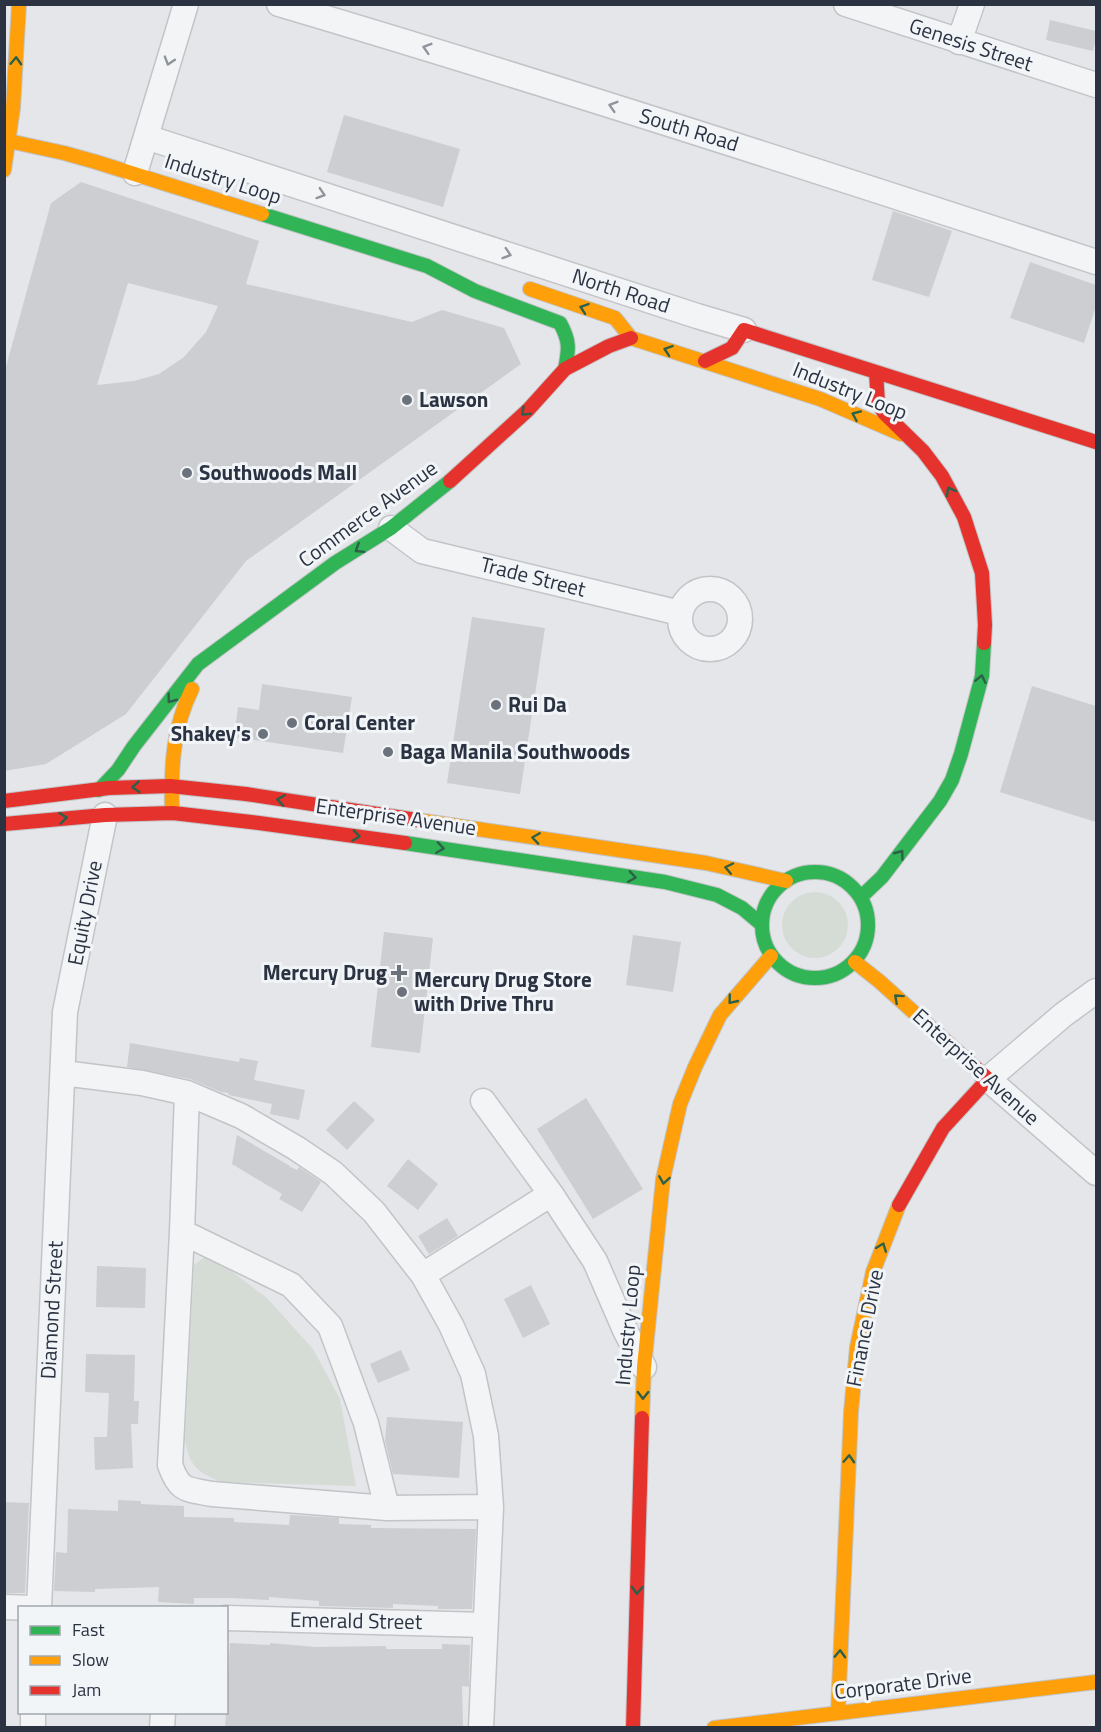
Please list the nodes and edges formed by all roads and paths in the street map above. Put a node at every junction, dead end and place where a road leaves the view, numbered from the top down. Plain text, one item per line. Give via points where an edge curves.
1 (19, 4) edge
2 (186, 4) edge
3 (279, 4) edge
4 (846, 4) edge
5 (972, 4) edge
6 (959, 42) junction
7 (1096, 85) edge
8 (146, 137) junction
9 (7, 140) edge
10 (4, 170) edge
11 (135, 173) junction
12 (1096, 262) edge
13 (427, 266) junction
14 (450, 266) dead end
15 (516, 285) dead end
16 (744, 330) junction
17 (631, 338) junction
18 (705, 361) junction
19 (565, 369) junction
20 (876, 372) junction
21 (910, 438) junction
22 (1096, 442) edge
23 (391, 528) junction
24 (680, 613) dead end
25 (209, 655) junction
26 (172, 786) junction
27 (99, 790) junction
28 (4, 801) edge
29 (172, 813) junction
30 (105, 815) junction
31 (4, 824) edge
32 (786, 881) junction
33 (861, 897) junction
34 (761, 924) junction
35 (771, 956) junction
36 (855, 962) junction
37 (1096, 992) edge
38 (66, 1012) joint
39 (63, 1073) junction
40 (988, 1079) junction
41 (187, 1093) junction
42 (483, 1101) dead end
43 (1096, 1173) edge
44 (551, 1194) junction
45 (182, 1232) junction
46 (423, 1275) junction
47 (644, 1367) junction
48 (491, 1507) junction
49 (387, 1508) junction
50 (38, 1606) edge
51 (228, 1618) edge
52 (485, 1625) junction
53 (1096, 1682) edge
54 (838, 1712) junction
55 (481, 1728) edge
56 (633, 1728) edge
57 (714, 1728) edge

9 -> 1 main road
2 -> 8 street
12 -> 3 street, South Road via 749,148
4 - 6 street, Genesis Street
5 - 6 street
6 - 7 street, Genesis Street
8 - 11 street
8 -> 16 street, North Road
9 - 10 main road
9 - 11 main road, Industry Loop
11 - 13 main road, Industry Loop
13 - 14 main road, Industry Loop
13 - 19 main road, Industry Loop via 475,291 560,323 569,351
17 -> 15 main road, Industry Loop via 615,318
16 - 18 main road via 732,348
16 - 20 main road, North Road
18 -> 17 main road, Industry Loop
17 - 19 main road, Commerce Avenue
21 -> 18 main road, Industry Loop via 820,399
19 -> 23 main road, Commerce Avenue via 528,410 459,474
20 - 21 main road via 878,403
20 - 22 main road, North Road
33 -> 21 main road, Industry Loop via 882,877 952,780 982,676 982,573 964,517 942,476
23 - 24 street, Trade Street via 422,551
23 -> 25 main road, Commerce Avenue
25 - 26 main road, Commerce Avenue via 181,710 172,749
25 -> 27 main road, Commerce Avenue
26 -> 27 main road, Enterprise Avenue
26 - 29 main road, Commerce Avenue
32 -> 26 main road, Enterprise Avenue via 706,863
27 - 28 main road, Enterprise Avenue
29 - 30 main road, Enterprise Avenue
29 -> 34 main road, Enterprise Avenue via 665,882 717,895
31 -> 30 main road, Enterprise Avenue
30 - 38 street, Equity Drive
32 - 33 main road via 820,872 848,884
32 - 34 main road via 771,895
33 - 36 main road via 868,913 869,930
34 - 35 main road
35 - 36 main road via 792,974 805,978 832,976
35 -> 47 main road, Industry Loop via 720,1015 680,1104 663,1179
40 -> 36 main road, Enterprise Avenue
37 - 40 street, Finance Drive
38 - 39 street, Diamond Street
39 - 41 street
39 - 50 street, Diamond Street
40 - 43 street, Enterprise Avenue
54 -> 40 main road, Finance Drive via 851,1412 857,1347 873,1272 898,1207 943,1128
41 - 45 street
41 - 46 street via 241,1116 333,1173 374,1212
42 - 44 street
44 - 46 street
44 - 47 street via 595,1261
45 - 49 street via 291,1285 330,1326 366,1423
45 - 49 street via 170,1465 177,1482 188,1489 212,1494
46 - 48 street via 473,1374 486,1436
47 -> 56 main road, Industry Loop
48 - 49 street
48 - 52 street
51 - 52 street, Emerald Street
52 - 55 street
53 - 54 main road, Corporate Drive
54 - 57 main road, Corporate Drive

